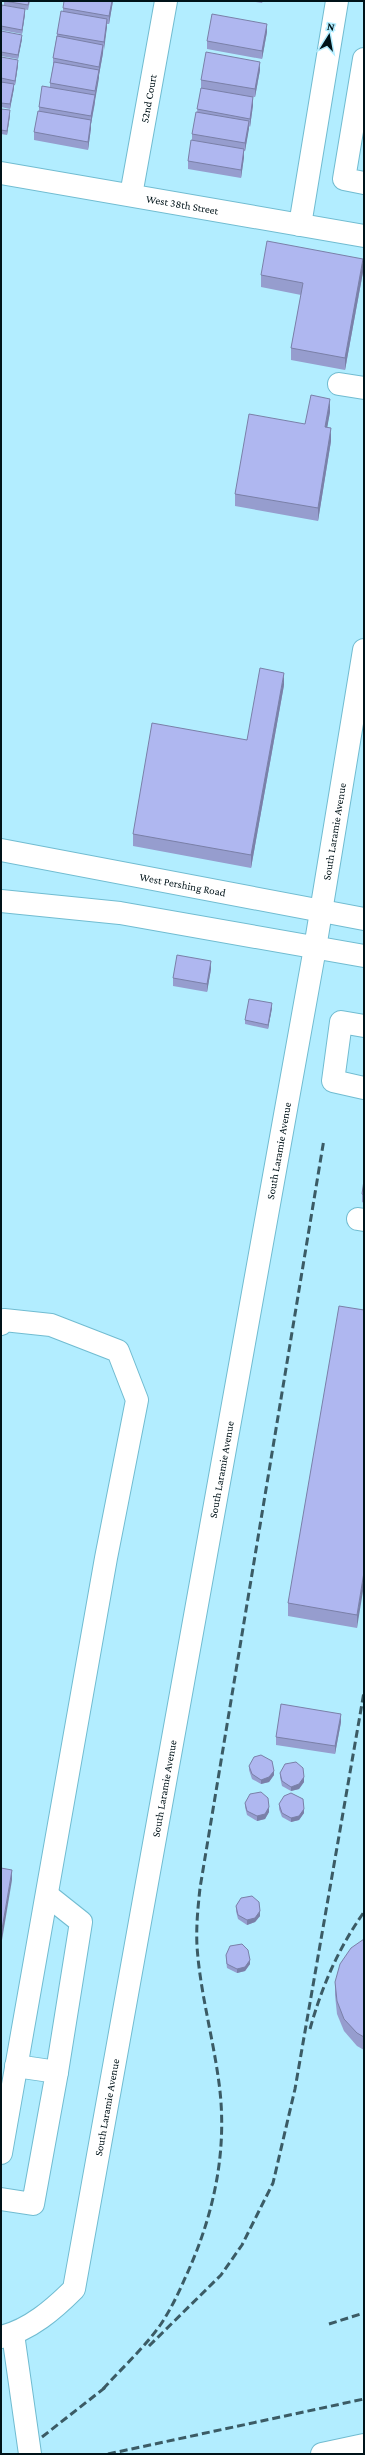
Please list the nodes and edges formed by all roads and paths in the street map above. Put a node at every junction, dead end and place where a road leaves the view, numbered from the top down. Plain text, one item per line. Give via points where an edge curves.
1 (166, 1) edge
2 (337, 1) edge
3 (364, 59) edge
4 (1, 173) edge
5 (364, 183) edge
6 (131, 195) junction
7 (300, 225) junction
8 (364, 236) edge
9 (339, 384) dead end
10 (364, 388) edge
11 (364, 650) edge
12 (1, 850) edge
13 (1, 901) edge
14 (321, 912) junction
15 (364, 919) edge
16 (315, 948) junction
17 (364, 956) edge
18 (364, 1026) edge
19 (364, 1088) edge
20 (1, 1324) edge
21 (47, 1895) junction
22 (16, 2066) junction
23 (57, 2072) junction
24 (1, 2153) edge
25 (1, 2199) edge
26 (7, 2335) edge
27 (364, 2445) edge
28 (30, 2454) edge
29 (322, 2454) edge

1 - 6 street, 52nd Court
2 - 7 street
3 - 5 street via 344,180
4 - 6 street, West 38th Street
6 - 7 street, West 38th Street
7 - 8 street, West 38th Street
9 - 10 street
11 - 14 street, South Laramie Avenue
12 - 14 street, West Pershing Road
13 - 16 street via 120,913
14 - 15 street, West Pershing Road
14 - 16 street, South Laramie Avenue
16 - 17 street
16 - 26 street, South Laramie Avenue via 74,2289 52,2310
18 - 19 street via 342,1022 333,1081
20 - 21 street via 4,1320 51,1325 118,1351 137,1400 106,1558
21 - 22 street
21 - 23 street via 81,1922
22 - 23 street
22 - 24 street
23 - 25 street via 33,2204
26 - 28 street
27 - 29 street

